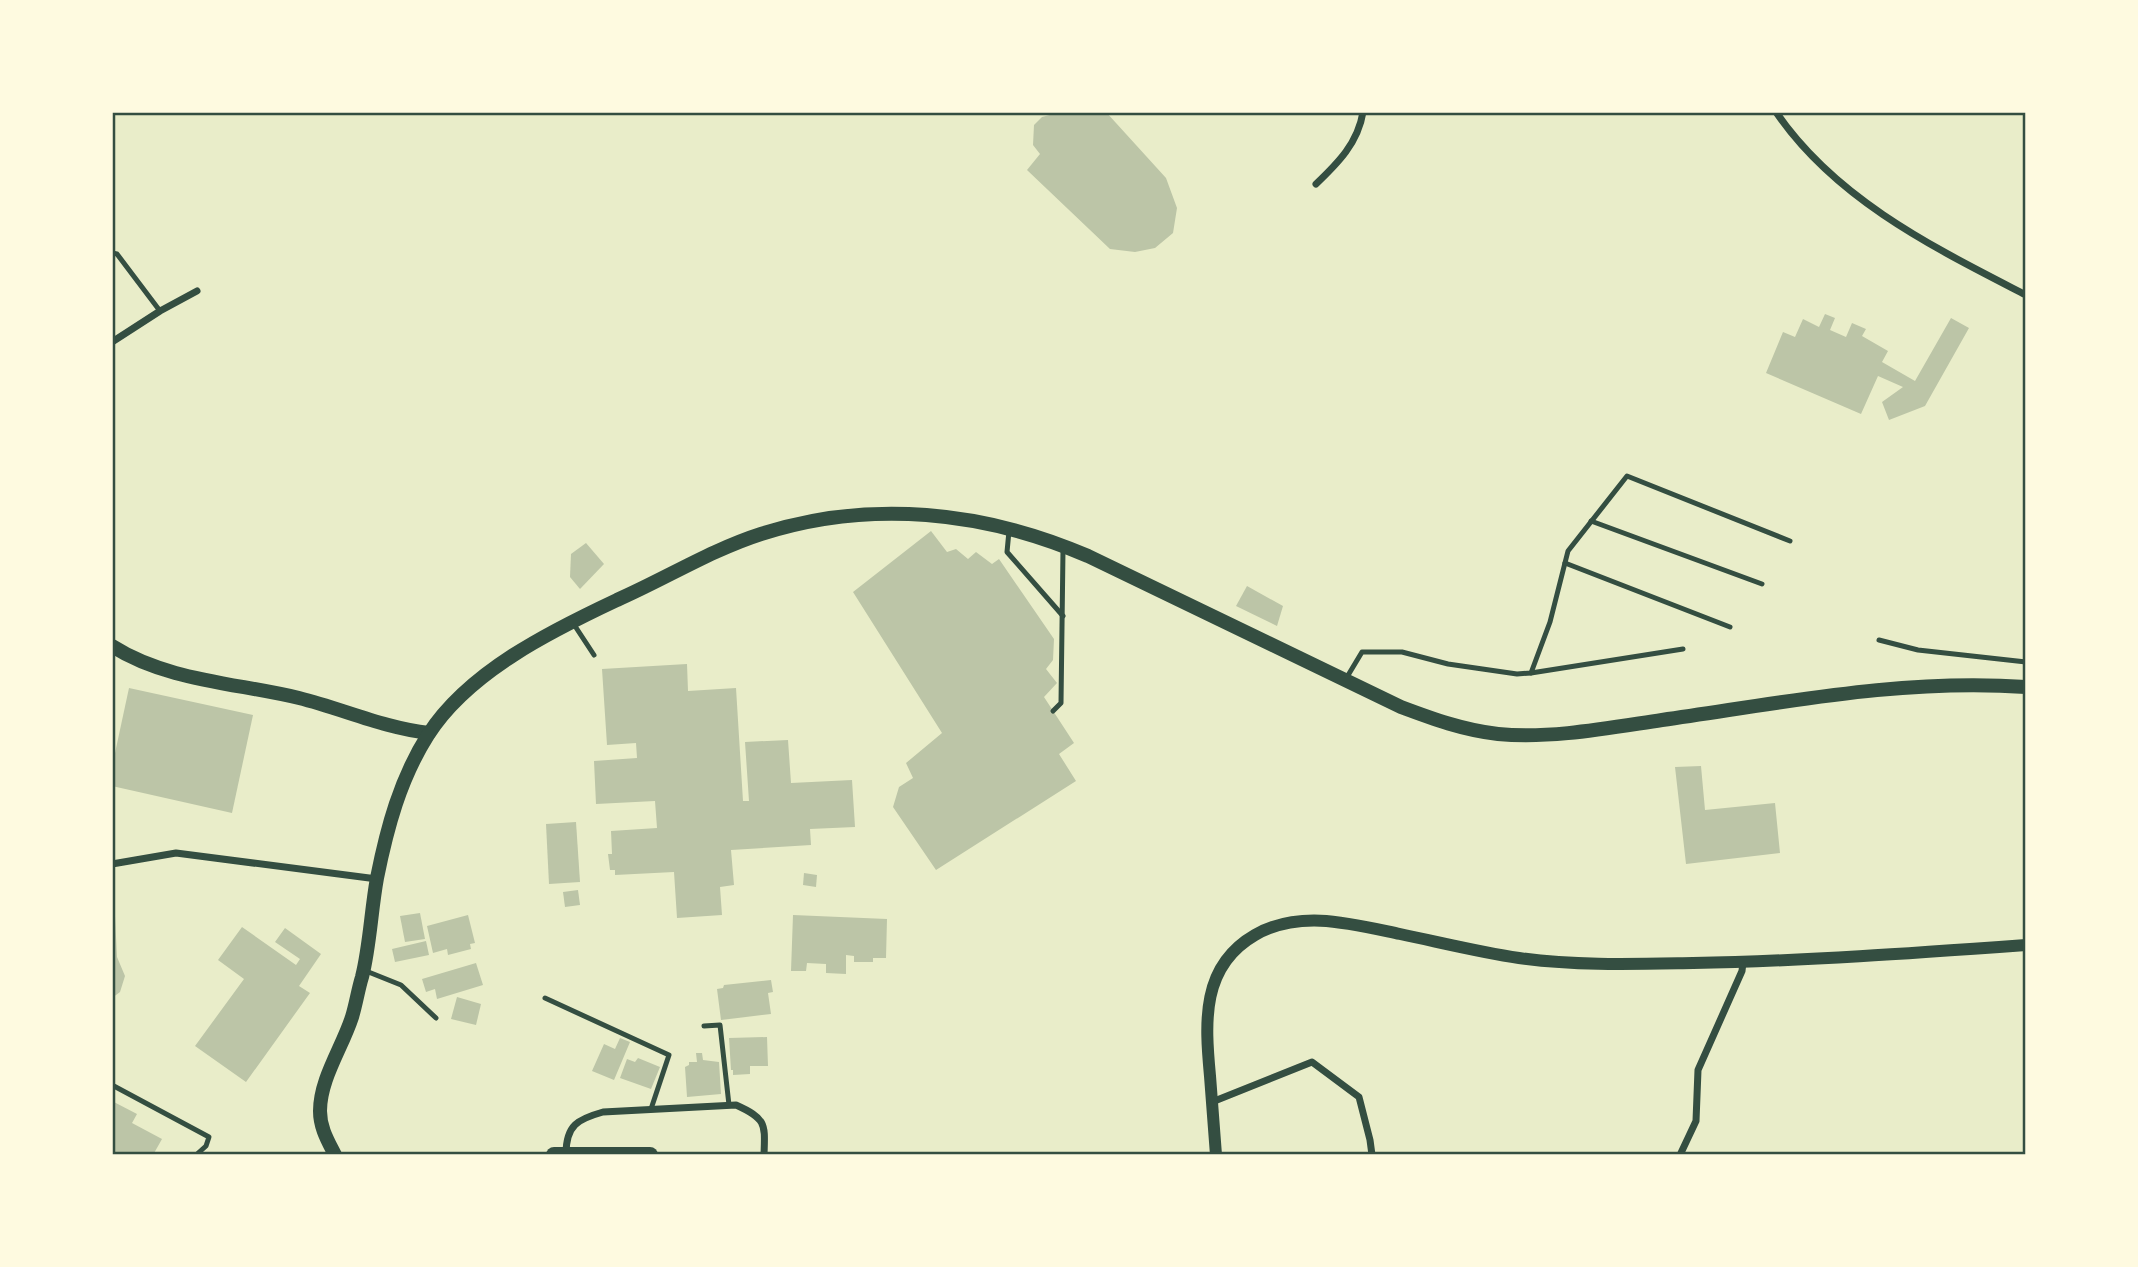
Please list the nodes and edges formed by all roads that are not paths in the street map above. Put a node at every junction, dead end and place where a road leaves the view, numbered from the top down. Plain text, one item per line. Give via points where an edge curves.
1 (1363, 112) edge
2 (1776, 112) edge
3 (1316, 184) dead end
4 (112, 253) edge
5 (197, 291) dead end
6 (2026, 296) edge
7 (160, 311) junction
8 (112, 342) edge
9 (1591, 521) junction
10 (1010, 527) junction
11 (1790, 541) dead end
12 (1063, 545) junction
13 (1565, 563) junction
14 (1762, 584) dead end
15 (1063, 616) junction
16 (573, 622) junction
17 (1730, 627) dead end
18 (1879, 640) dead end
19 (112, 646) edge
20 (1683, 649) dead end
21 (594, 655) dead end
22 (2026, 662) edge
23 (1531, 673) junction
24 (1345, 680) junction
25 (2026, 687) edge
26 (1053, 711) dead end
27 (429, 733) junction
28 (112, 864) edge
29 (377, 879) junction
30 (2026, 945) edge
31 (1743, 962) junction
32 (364, 970) junction
33 (545, 998) dead end
34 (436, 1018) dead end
35 (704, 1026) dead end
36 (112, 1085) edge
37 (1212, 1102) junction
38 (729, 1105) junction
39 (651, 1110) junction
40 (560, 1154) edge
41 (196, 1155) edge
42 (335, 1155) edge
43 (650, 1155) edge
44 (764, 1155) edge
45 (1216, 1155) edge
46 (1372, 1155) edge
47 (1681, 1155) edge

1 - 3 street via 1341,160
2 - 6 street via 1828,171 1861,200
4 - 7 lane
5 - 7 street
7 - 8 street
9 - 11 lane via 1627,476
9 - 13 lane via 1567,551
9 - 14 lane
10 - 12 main road
10 - 15 lane via 1007,552
10 - 16 main road via 903,514 820,519 759,534
12 - 15 lane
12 - 24 main road
13 - 17 lane
13 - 23 lane
15 - 26 lane via 1061,703
16 - 21 lane
16 - 27 main road via 497,666 453,703
18 - 22 lane via 1918,650
19 - 27 main road via 167,670 318,703 400,730
20 - 23 lane
23 - 24 lane via 1448,664 1402,652 1362,652
24 - 25 main road via 1444,723 1474,731 1527,735 1866,691 1942,684
27 - 29 main road via 392,813
28 - 29 street via 176,853
29 - 32 main road
30 - 31 street
31 - 37 street via 1622,964 1520,958 1346,923 1309,920 1282,924 1255,935 1236,951 1220,968 1211,989 1206,1034
31 - 47 street via 1698,1070 1696,1121
32 - 34 lane via 401,985
32 - 42 main road via 321,1099 321,1125
33 - 39 lane via 669,1055
35 - 38 lane via 720,1026
36 - 41 lane via 209,1137
37 - 45 street
37 - 46 street via 1312,1062 1359,1097
38 - 39 street
38 - 44 street via 754,1113 764,1126
39 - 40 street via 584,1117 572,1127
40 - 43 highway

